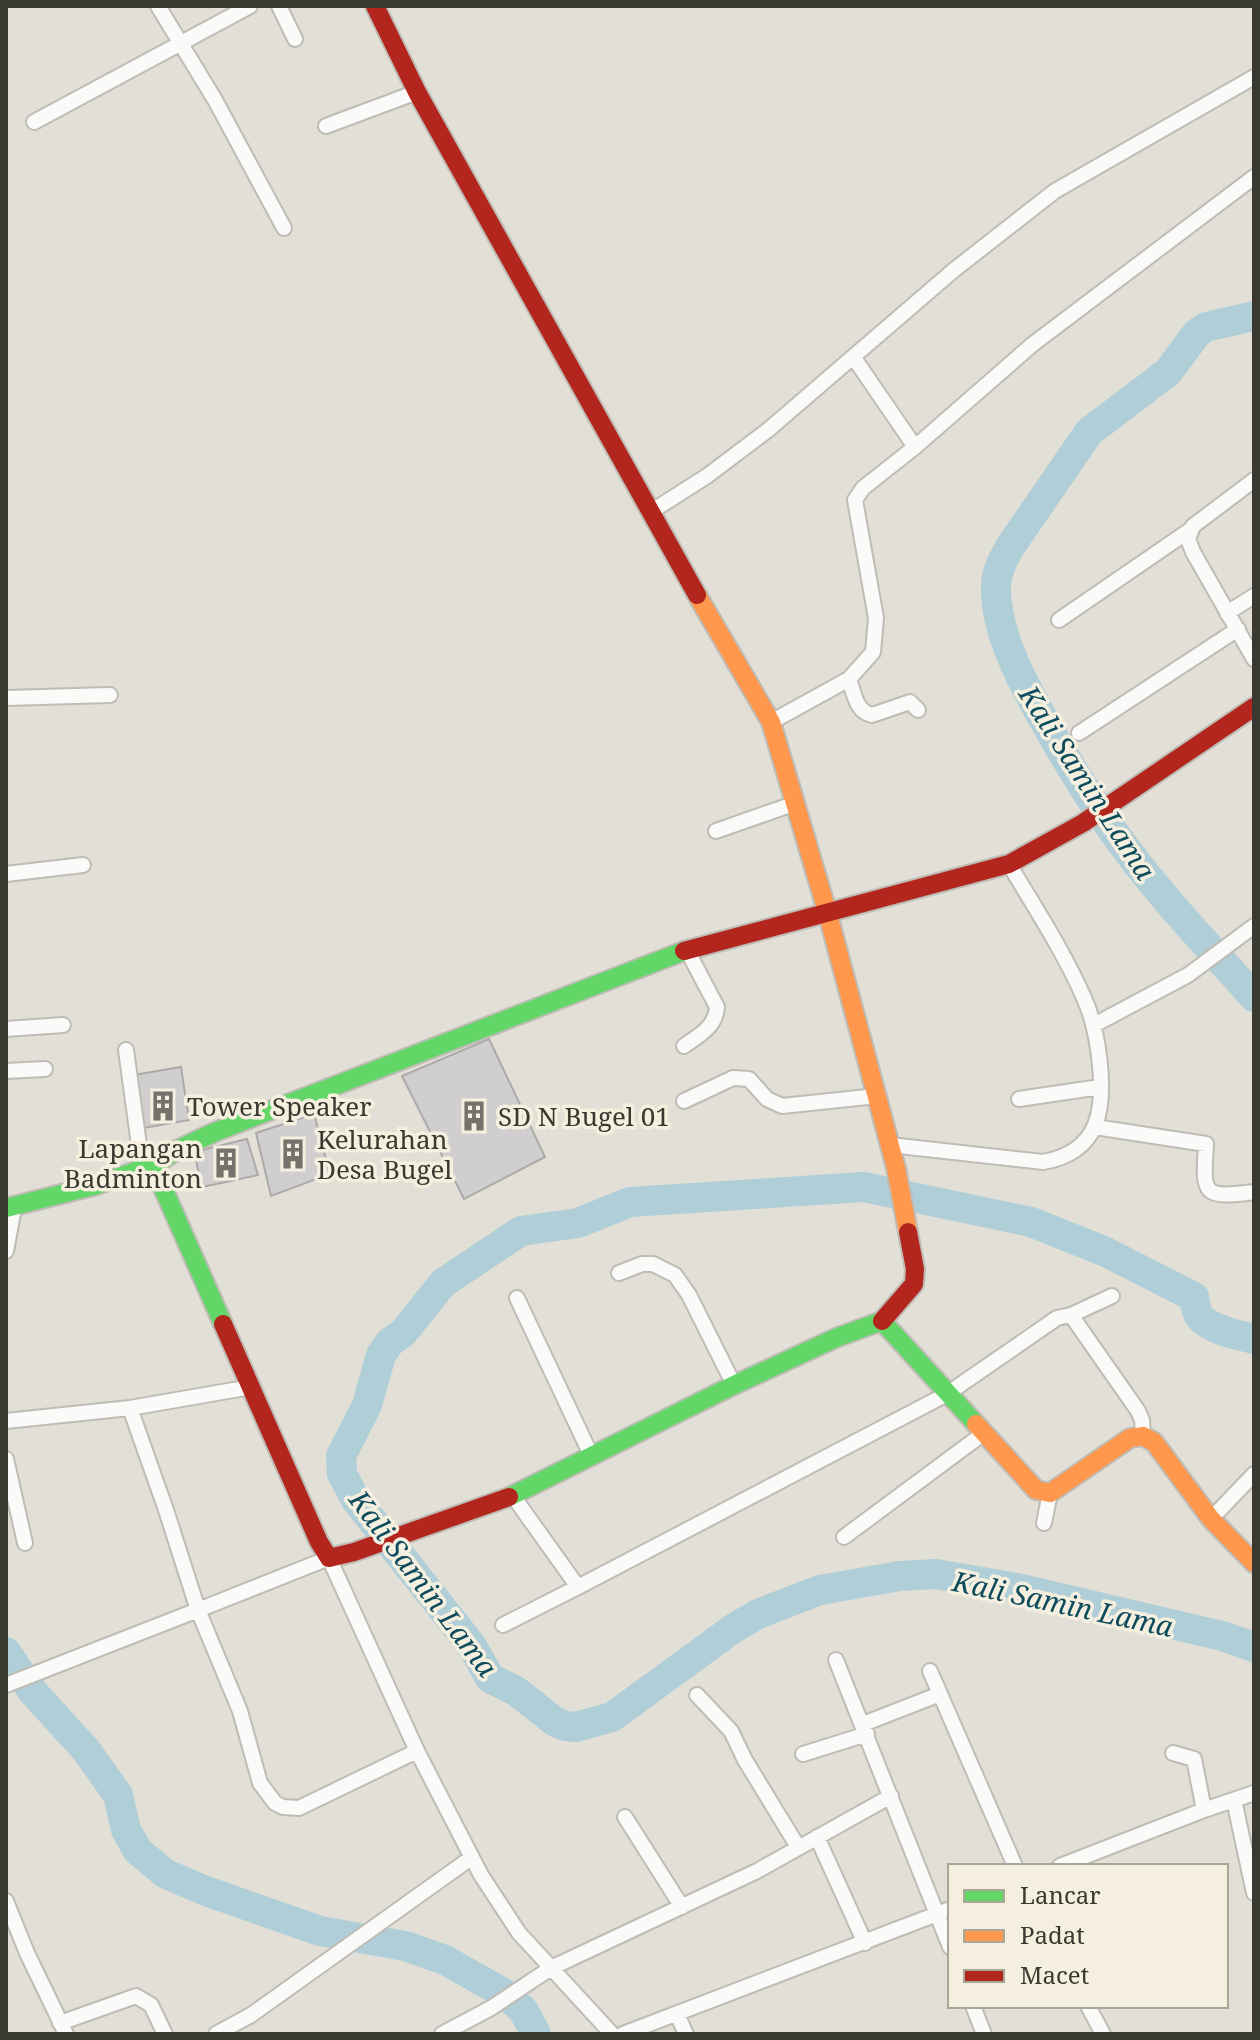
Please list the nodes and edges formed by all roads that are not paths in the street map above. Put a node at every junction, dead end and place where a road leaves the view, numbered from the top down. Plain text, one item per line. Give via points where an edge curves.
1 (158, 6) edge
2 (250, 6) edge
3 (279, 6) edge
4 (375, 6) edge
5 (295, 39) dead end
6 (179, 43) junction
7 (1254, 77) edge
8 (417, 92) junction
9 (34, 122) dead end
10 (326, 126) dead end
11 (1254, 177) edge
12 (284, 228) dead end
13 (854, 358) junction
14 (915, 447) junction
15 (1254, 480) edge
16 (649, 513) junction
17 (1190, 530) junction
18 (1254, 596) edge
19 (1227, 613) junction
20 (1059, 620) dead end
21 (1238, 629) junction
22 (1254, 659) edge
23 (849, 679) junction
24 (110, 695) dead end
25 (6, 698) edge
26 (1254, 707) edge
27 (918, 710) dead end
28 (771, 722) junction
29 (1079, 733) dead end
30 (796, 803) junction
31 (716, 831) dead end
32 (1009, 864) junction
33 (83, 865) dead end
34 (6, 874) edge
35 (827, 911) junction
36 (1254, 926) edge
37 (687, 950) junction
38 (63, 1025) dead end
39 (1094, 1025) junction
40 (6, 1029) edge
41 (684, 1046) dead end
42 (126, 1050) dead end
43 (45, 1069) dead end
44 (6, 1071) edge
45 (1100, 1087) junction
46 (877, 1096) junction
47 (1019, 1099) dead end
48 (684, 1101) dead end
49 (1095, 1127) junction
50 (890, 1145) junction
51 (147, 1167) junction
52 (1254, 1192) edge
53 (10, 1208) edge
54 (6, 1251) edge
55 (619, 1273) dead end
56 (1112, 1296) dead end
57 (517, 1298) dead end
58 (1071, 1315) junction
59 (882, 1321) junction
60 (734, 1385) junction
61 (251, 1387) junction
62 (947, 1394) junction
63 (130, 1408) junction
64 (6, 1421) edge
65 (984, 1433) junction
66 (1143, 1436) junction
67 (591, 1455) junction
68 (6, 1459) edge
69 (1254, 1474) edge
70 (1050, 1493) junction
71 (513, 1496) junction
72 (1211, 1519) junction
73 (1044, 1523) dead end
74 (844, 1537) dead end
75 (25, 1543) dead end
76 (329, 1558) junction
77 (1253, 1561) edge
78 (578, 1587) junction
79 (198, 1610) junction
80 (503, 1625) dead end
81 (836, 1660) dead end
82 (930, 1671) dead end
83 (6, 1685) edge
84 (940, 1694) junction
85 (697, 1695) dead end
86 (865, 1729) junction
87 (417, 1751) junction
88 (1173, 1753) dead end
89 (803, 1754) dead end
90 (1254, 1793) edge
91 (891, 1796) junction
92 (1234, 1800) junction
93 (1204, 1810) junction
94 (625, 1817) dead end
95 (817, 1837) junction
96 (798, 1847) junction
97 (471, 1858) junction
98 (1014, 1864) edge
99 (1065, 1864) edge
100 (1254, 1893) edge
101 (6, 1901) edge
102 (682, 1907) junction
103 (944, 1912) edge
104 (948, 1935) edge
105 (865, 1943) junction
106 (551, 1968) junction
107 (974, 2008) edge
108 (1089, 2008) edge
109 (677, 2014) junction
110 (63, 2028) edge
111 (165, 2034) edge
112 (216, 2034) edge
113 (442, 2034) edge
114 (612, 2034) edge
115 (623, 2034) edge
116 (686, 2034) edge
117 (984, 2034) edge
118 (1103, 2034) edge

1 - 6 street
2 - 6 street
3 - 5 street
4 - 8 street
6 - 9 street
6 - 12 street
7 - 13 street via 1055,191
8 - 10 street
8 - 16 street
11 - 14 street via 1033,344
13 - 14 street
13 - 16 street via 740,452
14 - 23 street via 855,500 876,627 873,652
15 - 17 street
16 - 28 street
17 - 19 street via 1193,552
17 - 20 street
18 - 19 street
19 - 21 street
21 - 22 street
21 - 29 street
23 - 27 street via 866,714 910,702
23 - 28 street
24 - 25 street
26 - 32 street via 1083,823
28 - 30 street
30 - 31 street
30 - 35 street
32 - 35 street
32 - 39 street via 1078,986
33 - 34 street
35 - 37 street
35 - 46 street
36 - 39 street via 1188,975
37 - 41 street via 717,1015 708,1029
37 - 51 street via 215,1132
38 - 40 street
39 - 45 street
42 - 51 street
43 - 44 street
45 - 47 street
45 - 49 street
46 - 48 street via 782,1106 767,1099 749,1079 733,1078
46 - 50 street
49 - 50 street via 1071,1154 1043,1162
49 - 52 street via 1206,1144 1207,1189 1225,1196
50 - 59 street via 916,1277
51 - 53 street
51 - 61 street via 158,1174
53 - 54 street
55 - 60 street via 653,1264 675,1275
56 - 58 street
57 - 67 street
58 - 62 street via 1057,1318
58 - 66 street via 1138,1411
59 - 60 street
59 - 62 street
60 - 67 street
61 - 63 street
61 - 76 street
62 - 65 street
62 - 78 street
63 - 64 street
63 - 79 street
65 - 70 street via 1036,1490
65 - 74 street
66 - 70 street via 1130,1438
66 - 72 street via 1154,1442
67 - 71 street
68 - 75 street
69 - 72 street
70 - 73 street
71 - 76 street
71 - 78 street
72 - 77 street
76 - 79 street
76 - 87 street
78 - 80 street
79 - 83 street
79 - 87 street via 240,1711 260,1783 275,1803 299,1808
81 - 86 street
82 - 84 street
84 - 86 street
84 - 98 street
85 - 96 street via 731,1731
86 - 89 street
86 - 91 street
87 - 97 street
88 - 93 street via 1194,1759
90 - 92 street
91 - 95 street
91 - 103 street
92 - 93 street
92 - 100 street
93 - 99 street
94 - 102 street
95 - 96 street
95 - 105 street
96 - 102 street
97 - 106 street via 519,1933
97 - 112 street via 251,2015
101 - 110 street
102 - 106 street
103 - 104 street
103 - 105 street
105 - 109 street
106 - 113 street
106 - 114 street
107 - 117 street
108 - 118 street
109 - 115 street
109 - 116 street
110 - 111 street via 136,1996 151,2005

